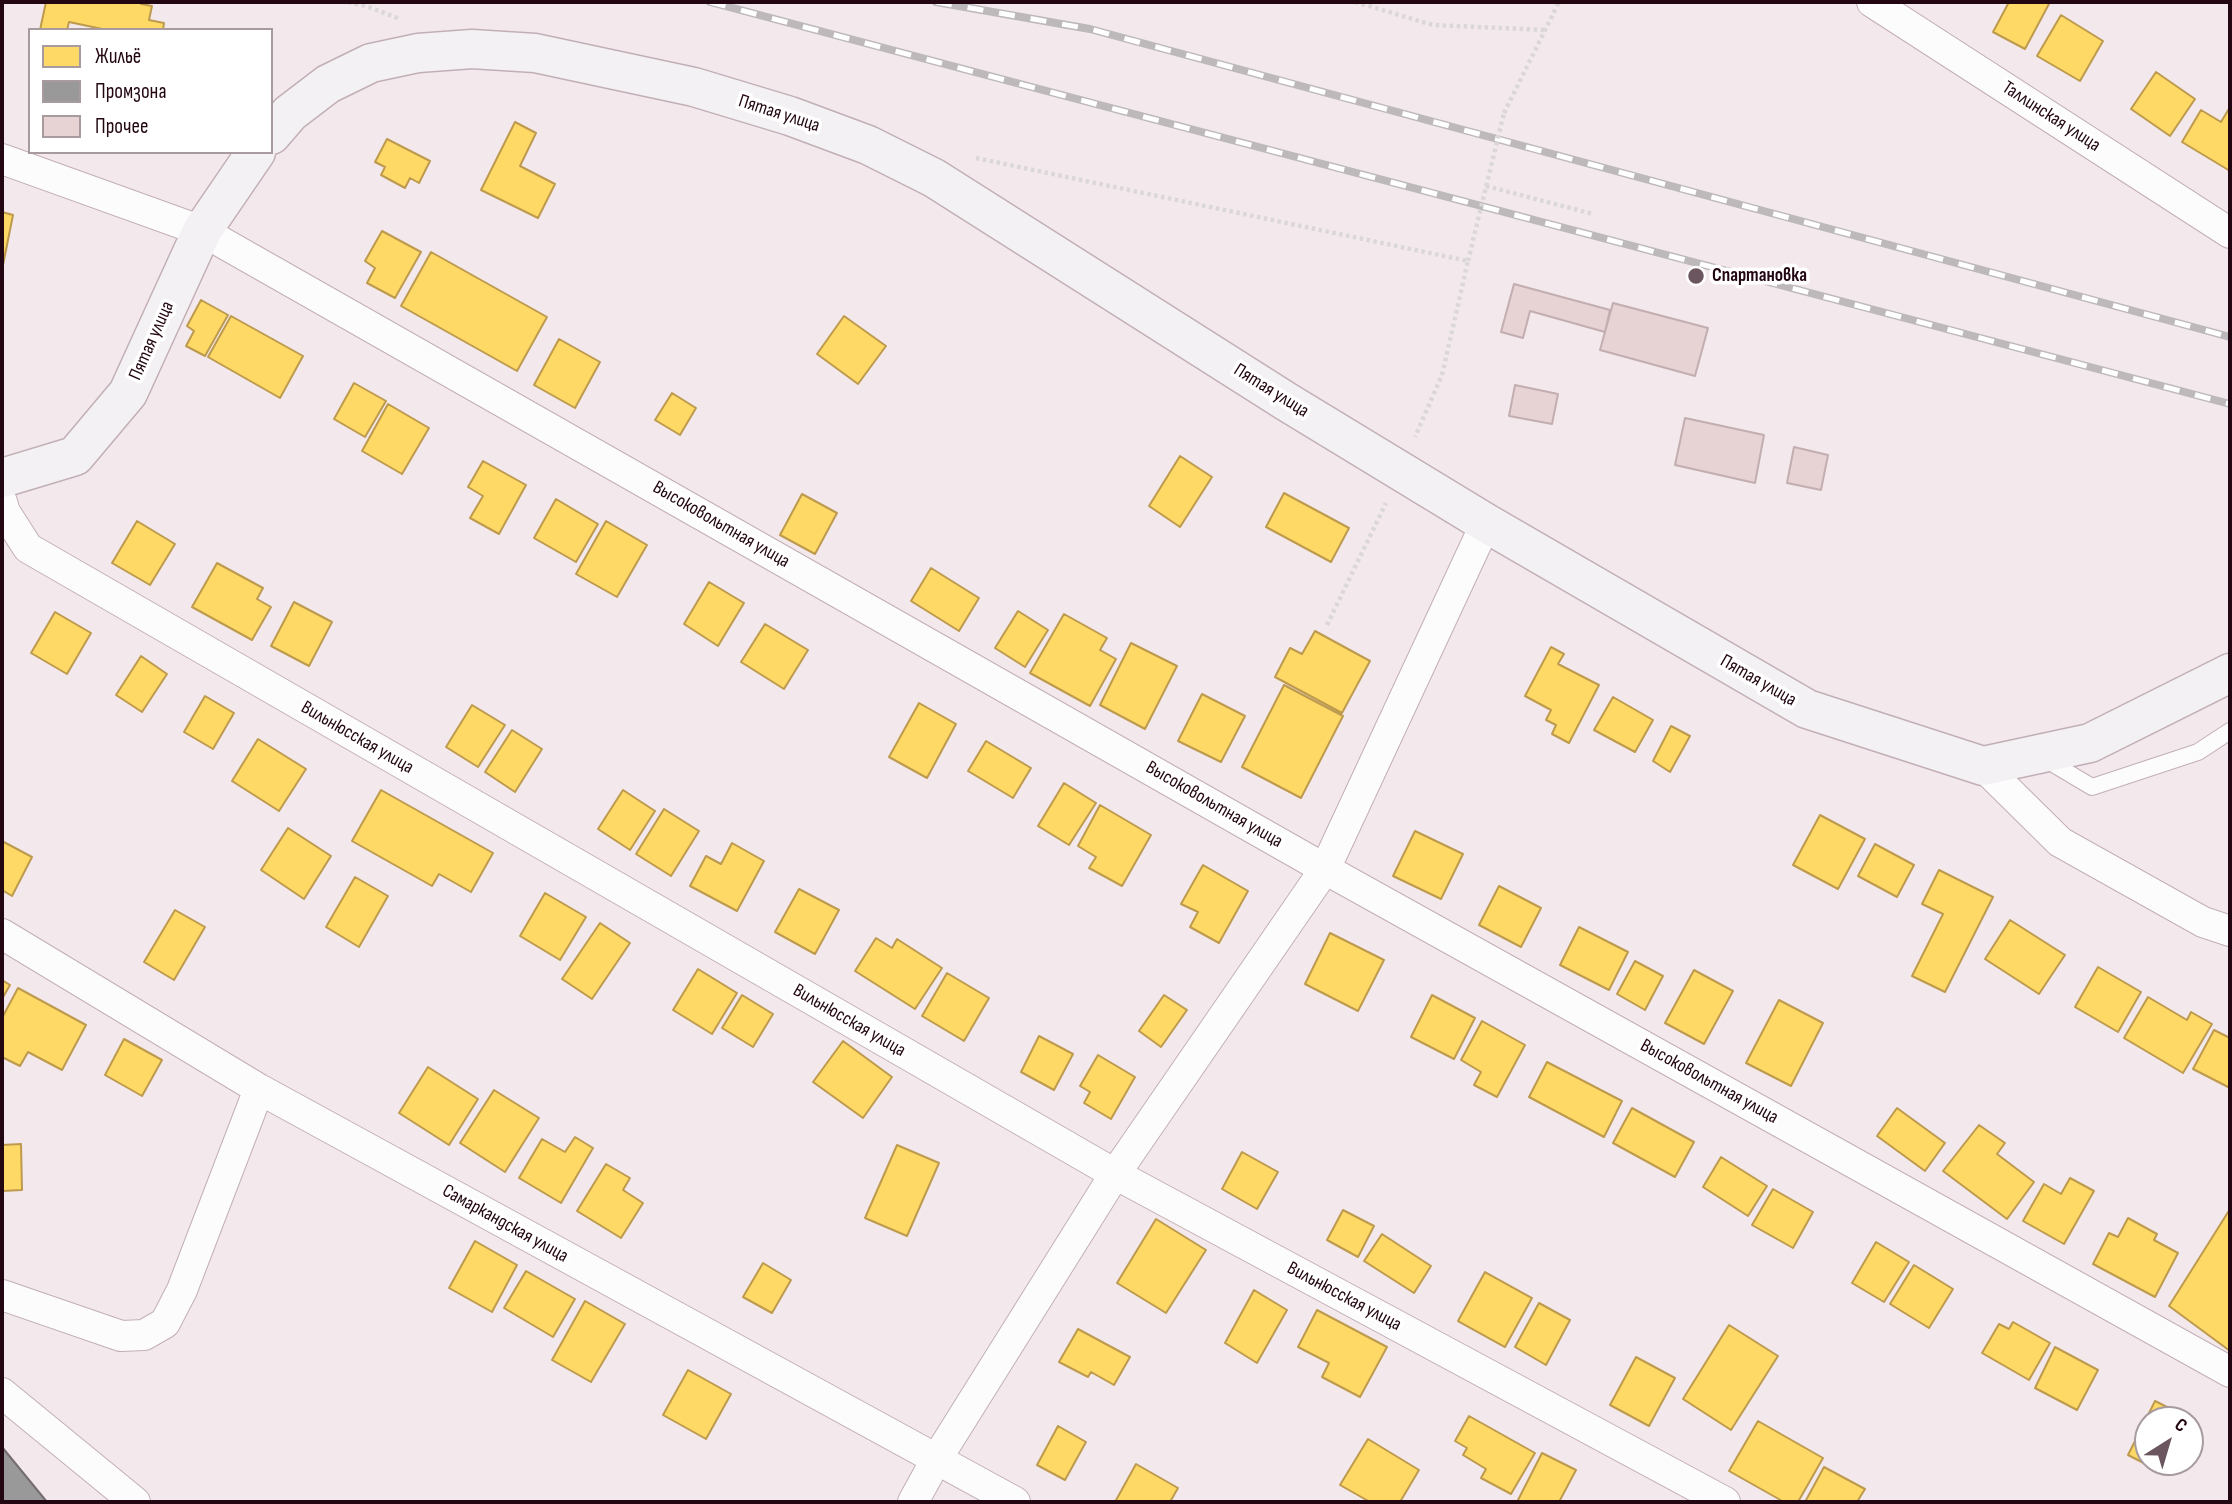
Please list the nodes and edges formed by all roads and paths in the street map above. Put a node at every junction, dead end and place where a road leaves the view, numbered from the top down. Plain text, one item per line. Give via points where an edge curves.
1 (1355, 2) edge
2 (1559, 2) edge
3 (1872, 2) edge
4 (1546, 30) junction
5 (273, 133) edge
6 (255, 154) edge
7 (964, 156) dead end
8 (2, 159) edge
9 (1486, 186) junction
10 (1593, 214) dead end
11 (202, 231) junction
12 (2230, 233) edge
13 (1468, 261) junction
14 (1442, 375) dead end
15 (2, 478) edge
16 (2, 502) edge
17 (1486, 523) junction
18 (2230, 673) edge
19 (2230, 731) edge
20 (2036, 754) junction
21 (1983, 766) junction
22 (1325, 869) junction
23 (2230, 931) edge
24 (2, 934) edge
25 (259, 1089) junction
26 (1115, 1174) junction
27 (2, 1295) edge
28 (2230, 1372) edge
29 (2, 1393) edge
30 (936, 1460) junction
31 (135, 1502) edge
32 (913, 1502) edge
33 (1016, 1502) edge
34 (1725, 1502) edge

1 - 4 path via 1433,26
2 - 4 path
3 - 12 street, Таллинская улица
4 - 9 path, bridge via 1504,113
5 - 17 street, Пятая улица via 328,84 371,63 472,49 535,53 605,66 790,116 868,145 934,178
6 - 11 street, Пятая улица
7 - 13 path
8 - 11 street, Высоковольтная улица
9 - 10 path
9 - 13 path, bridge
11 - 15 street, Пятая улица via 128,393 75,456
11 - 22 street, Высоковольтная улица
13 - 14 path
16 - 26 street, Вильнюсская улица via 28,548
17 - 21 street, Пятая улица via 1807,709
17 - 22 street
18 - 20 street via 2091,743
19 - 20 lane via 2198,752 2092,786
20 - 21 street
21 - 23 street, Пятая улица via 2060,842 2203,922
22 - 26 street
22 - 28 street, Высоковольтная улица
24 - 25 street, Самаркандская улица
25 - 27 street via 165,1323 144,1335 121,1336
25 - 30 street, Самаркандская улица
26 - 30 street
26 - 34 street, Вильнюсская улица
29 - 31 street
30 - 32 street
30 - 33 street, Самаркандская улица

